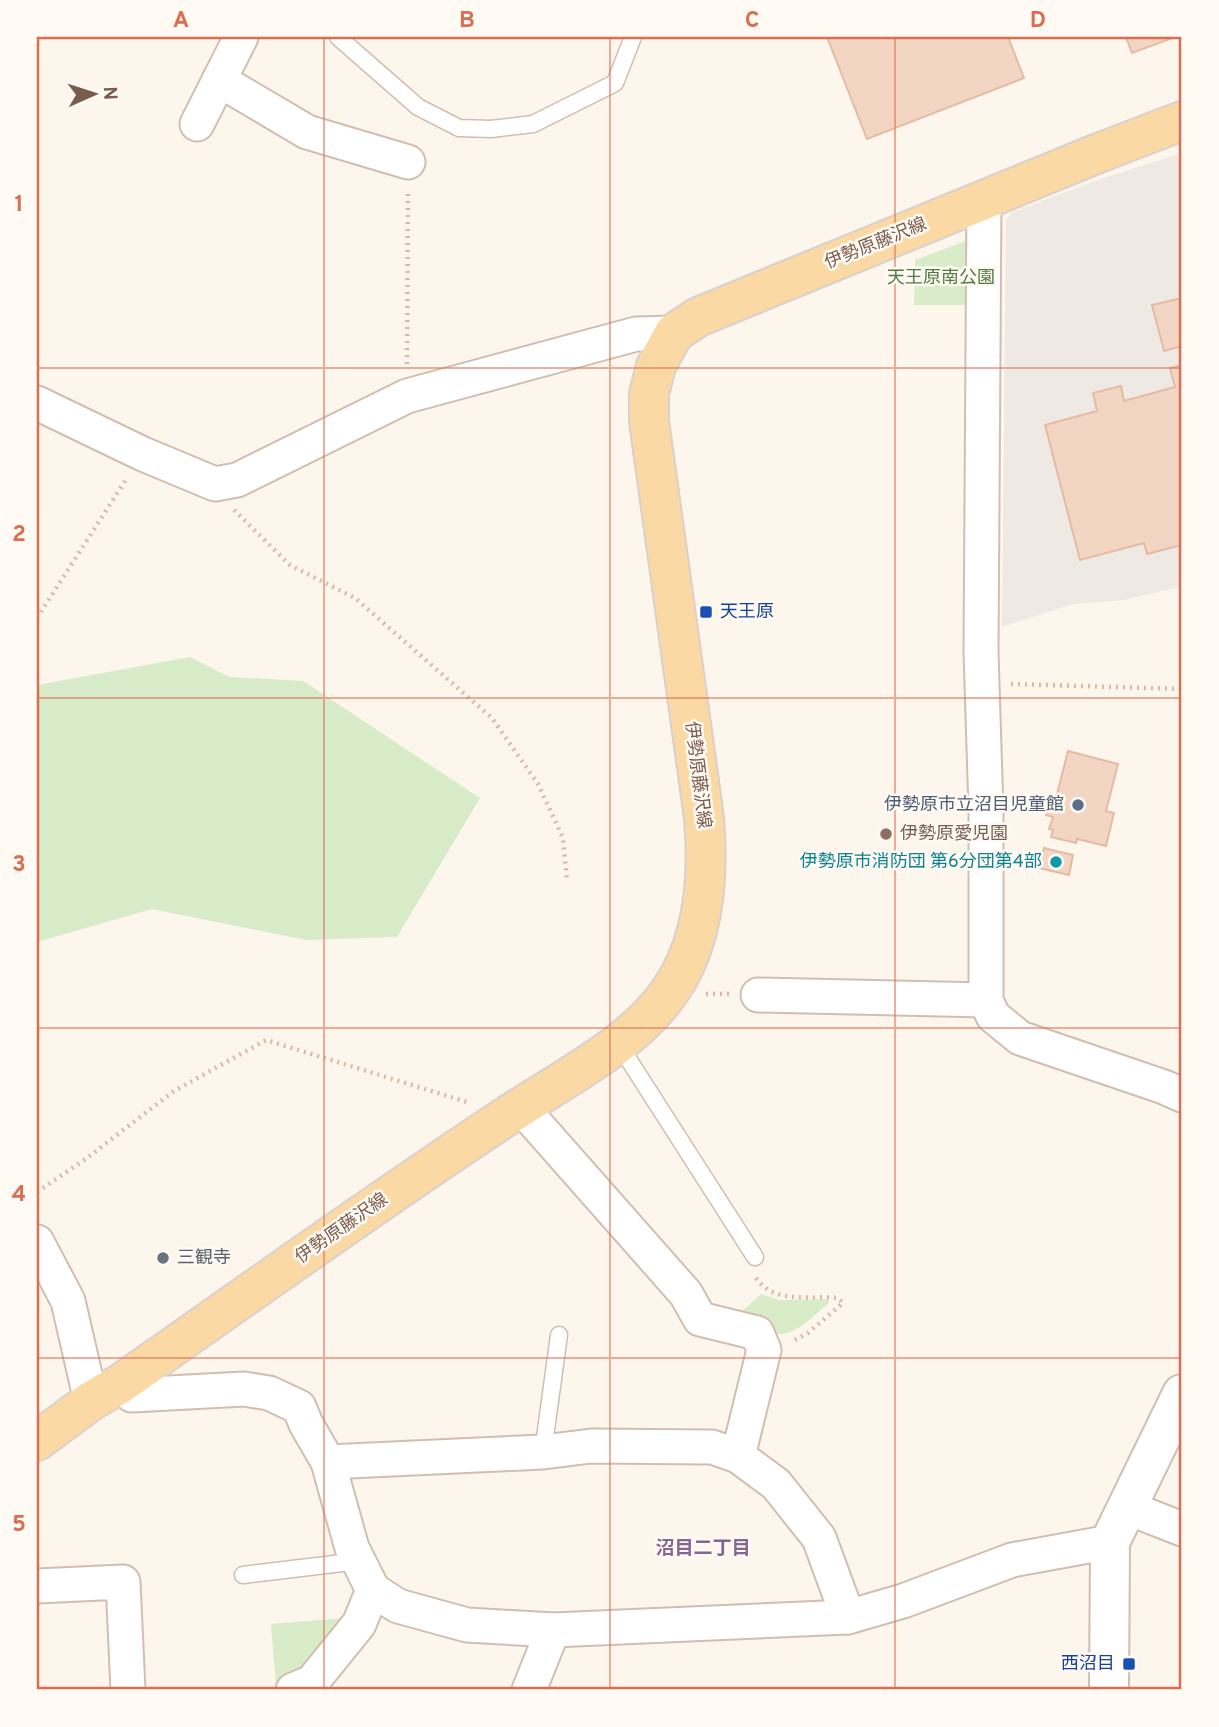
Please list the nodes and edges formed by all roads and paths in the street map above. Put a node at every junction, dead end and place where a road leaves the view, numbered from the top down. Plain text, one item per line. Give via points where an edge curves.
1 (241, 37) edge
2 (338, 37) edge
3 (633, 37) edge
4 (219, 80) junction
5 (1182, 121) edge
6 (197, 124) dead end
7 (408, 162) joint
8 (984, 200) junction
9 (674, 333) junction
10 (407, 396) junction
11 (37, 403) edge
12 (143, 454) junction
13 (215, 484) junction
14 (37, 618) edge
15 (982, 683) junction
16 (1182, 689) edge
17 (567, 881) dead end
18 (669, 993) junction
19 (758, 995) joint
20 (986, 1000) junction
21 (618, 1043) junction
22 (1182, 1095) edge
23 (515, 1111) junction
24 (37, 1192) edge
25 (37, 1242) edge
26 (755, 1257) joint
27 (808, 1333) dead end
28 (559, 1335) dead end
29 (106, 1392) junction
30 (1182, 1394) edge
31 (37, 1441) edge
32 (543, 1452) junction
33 (738, 1456) junction
34 (328, 1462) junction
35 (1126, 1507) junction
36 (1182, 1529) edge
37 (1110, 1542) junction
38 (359, 1560) junction
39 (243, 1575) dead end
40 (37, 1586) edge
41 (373, 1590) junction
42 (848, 1616) junction
43 (553, 1630) junction
44 (128, 1690) edge
45 (293, 1690) edge
46 (529, 1690) edge
47 (1109, 1690) edge

1 - 4 street
2 - 3 lane via 418,107 458,128 491,129 533,124 615,83
4 - 6 street
4 - 7 street via 307,132
5 - 8 main road, 伊勢原藤沢線
7 - 10 path
8 - 9 main road, 伊勢原藤沢線 via 698,317
8 - 15 street
9 - 10 street via 636,334
9 - 18 main road, 伊勢原藤沢線 via 656,366 649,421 707,860 693,943
10 - 13 street via 237,480
11 - 12 street
12 - 13 street
12 - 14 path
13 - 17 path via 222,499 290,565 355,598 492,718 543,795 563,838
15 - 16 path
15 - 20 street
18 - 19 path
18 - 21 main road, 伊勢原藤沢線
19 - 20 street
20 - 22 street via 992,1016 1020,1038
21 - 23 main road, 伊勢原藤沢線
21 - 26 lane
23 - 24 path via 266,1040 174,1091
23 - 29 main road, 伊勢原藤沢線
23 - 33 street via 686,1294 700,1319 757,1333 764,1350
25 - 29 street via 68,1301
26 - 27 path via 755,1277 764,1289 783,1297 838,1298 843,1303
28 - 32 lane
29 - 31 main road, 伊勢原藤沢線
29 - 34 street via 132,1395 244,1389 269,1393 299,1407
30 - 35 street
32 - 33 street via 591,1446 712,1447
32 - 34 street
33 - 42 street via 776,1484 819,1538
34 - 38 street
35 - 36 street
35 - 37 street
37 - 42 street via 1012,1560 903,1601
37 - 47 street
38 - 39 lane
38 - 41 street
40 - 44 street via 122,1582
41 - 43 street via 398,1606 467,1625
41 - 45 street via 359,1624 312,1682
42 - 43 street
43 - 46 street

